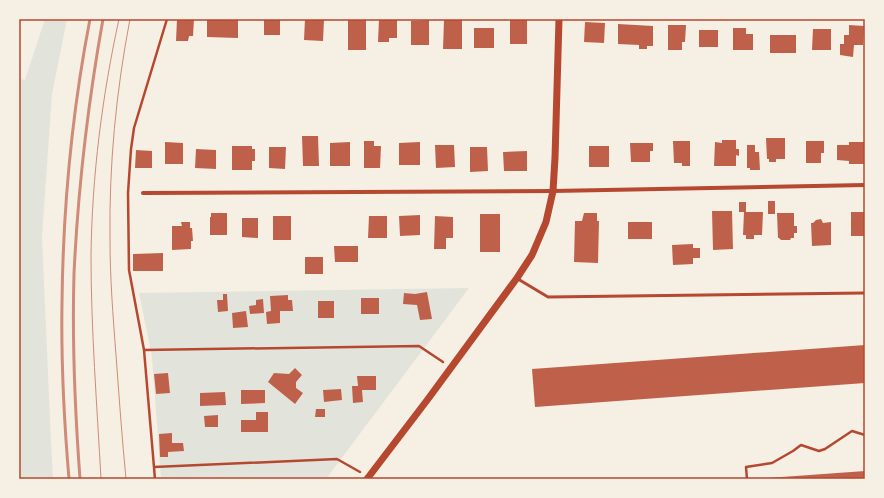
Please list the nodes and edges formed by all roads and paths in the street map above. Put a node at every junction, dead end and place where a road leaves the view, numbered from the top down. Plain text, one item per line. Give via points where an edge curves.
1 (167, 19) edge
2 (559, 19) edge
3 (865, 185) edge
4 (553, 191) junction
5 (143, 193) dead end
6 (517, 278) junction
7 (865, 293) edge
8 (144, 350) junction
9 (451, 368) junction
10 (865, 435) edge
11 (154, 467) junction
12 (367, 478) edge
13 (155, 479) edge
14 (747, 479) edge

1 - 8 path via 134,128 131,149 128,193 129,270
2 - 4 street
3 - 4 street
4 - 5 street
4 - 6 street via 546,222 532,256
6 - 7 lane via 548,297
6 - 9 street
8 - 9 path via 419,346
8 - 11 path
9 - 12 street
10 - 14 path via 852,431 818,451 801,445 772,462 746,467
11 - 12 path via 337,459
11 - 13 path

